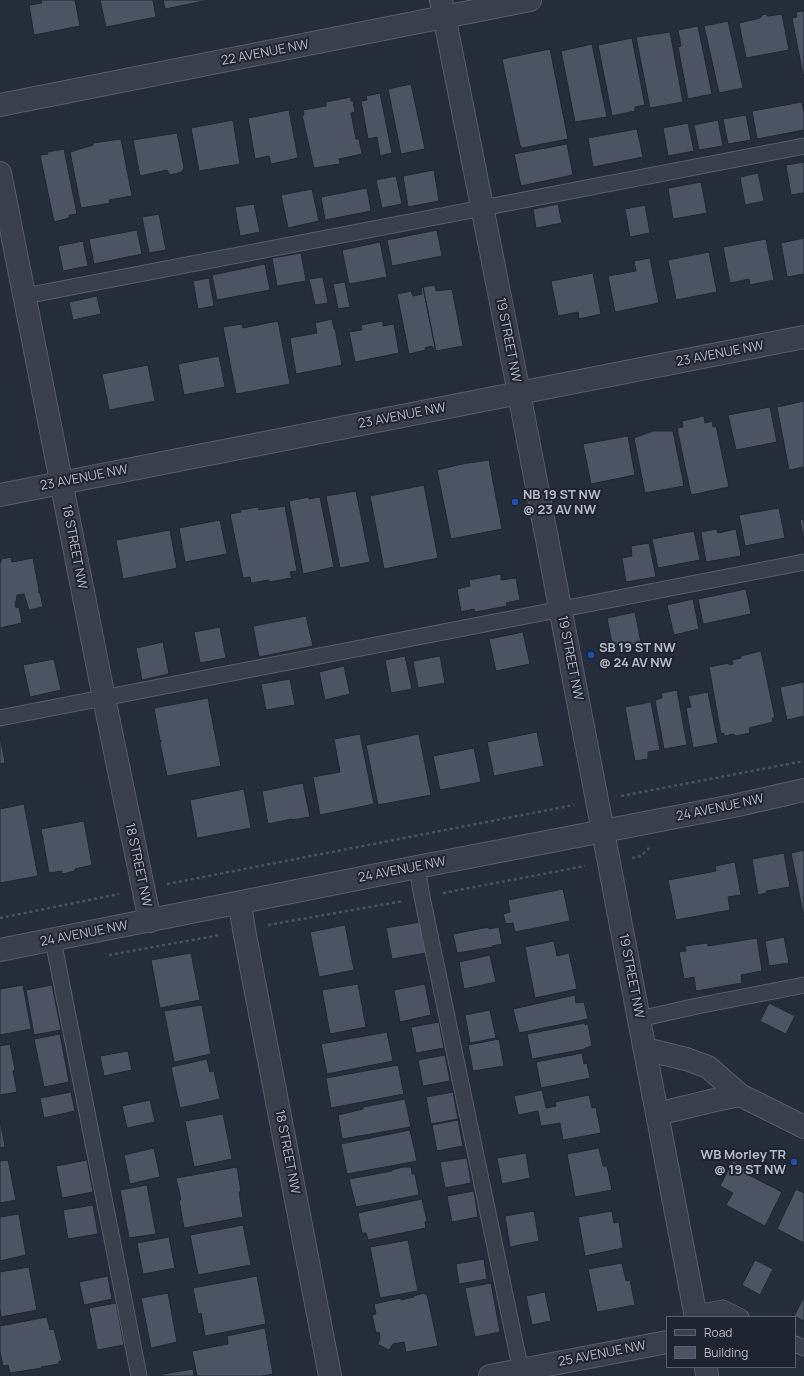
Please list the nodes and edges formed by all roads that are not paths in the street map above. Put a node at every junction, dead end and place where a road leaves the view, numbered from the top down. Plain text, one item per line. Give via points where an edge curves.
1 (530, 0) edge
2 (443, 9) edge
3 (0, 105) edge
4 (804, 146) edge
5 (0, 173) edge
6 (482, 207) junction
7 (25, 296) junction
8 (804, 337) edge
9 (519, 393) junction
10 (61, 483) junction
11 (0, 495) edge
12 (804, 562) edge
13 (560, 609) junction
14 (104, 698) junction
15 (0, 718) edge
16 (804, 790) edge
17 (603, 831) junction
18 (417, 867) junction
19 (240, 903) junction
20 (150, 921) junction
21 (53, 940) junction
22 (0, 950) edge
23 (804, 985) edge
24 (639, 1019) junction
25 (645, 1049) junction
26 (740, 1095) junction
27 (657, 1114) junction
28 (804, 1128) edge
29 (696, 1315) edge
30 (739, 1316) edge
31 (666, 1342) edge
32 (522, 1373) edge
33 (139, 1376) edge
34 (330, 1376) edge
35 (490, 1376) edge

1 - 2 street, 22 AVENUE NW
2 - 3 street, 22 AVENUE NW
2 - 6 street, 19 STREET NW
4 - 6 lane
5 - 7 street, 18 STREET NW
6 - 7 lane
6 - 9 street, 19 STREET NW
7 - 10 street, 18 STREET NW
8 - 9 street, 23 AVENUE NW
9 - 10 street, 23 AVENUE NW
9 - 13 street, 19 STREET NW
10 - 11 street, 23 AVENUE NW
10 - 14 street, 18 STREET NW
12 - 13 lane
13 - 14 lane
13 - 17 street, 19 STREET NW
14 - 15 lane
14 - 20 street, 18 STREET NW
16 - 17 street, 24 AVENUE NW
17 - 18 street, 24 AVENUE NW
17 - 24 street, 19 STREET NW
18 - 19 street, 24 AVENUE NW
18 - 32 lane
19 - 20 street, 24 AVENUE NW
19 - 34 street, 18 STREET NW
20 - 21 street, 24 AVENUE NW
21 - 22 street, 24 AVENUE NW
21 - 33 lane
23 - 24 lane
24 - 25 street, 19 STREET NW
25 - 26 street via 686,1059 708,1068
25 - 27 street, 19 STREET NW
26 - 27 street
26 - 28 street
27 - 29 street, 19 STREET NW
29 - 30 lane via 723,1308
31 - 32 street, 25 AVENUE NW
32 - 35 street, 25 AVENUE NW

